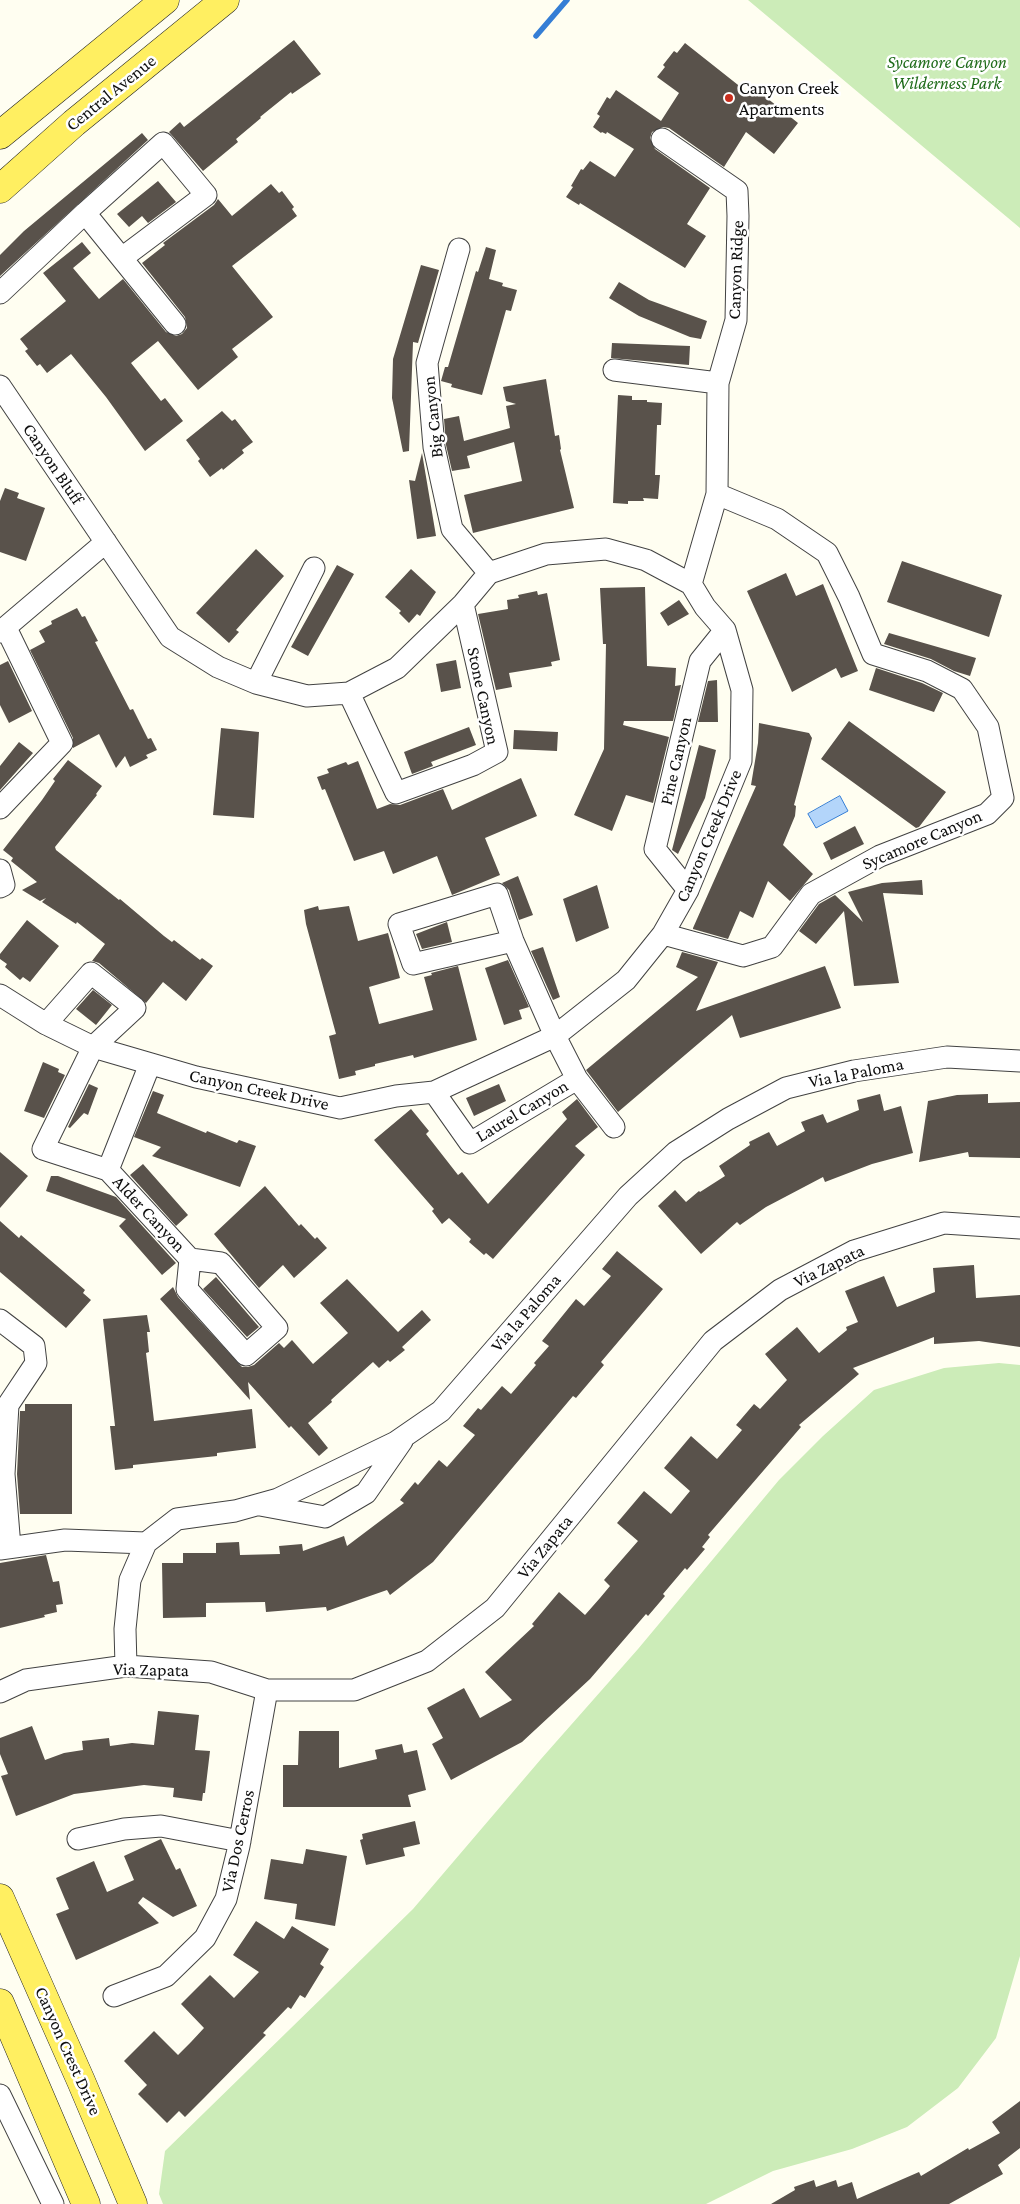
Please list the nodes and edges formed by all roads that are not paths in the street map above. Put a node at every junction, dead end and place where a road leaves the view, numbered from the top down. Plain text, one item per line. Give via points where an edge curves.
1 (165, 0) edge
2 (174, 0) edge
3 (225, 0) edge
4 (193, 26) junction
5 (0, 135) edge
6 (662, 139) dead end
7 (0, 189) edge
8 (85, 213) junction
9 (459, 250) dead end
10 (122, 258) junction
11 (0, 293) edge
12 (175, 324) dead end
13 (614, 370) dead end
14 (718, 383) junction
15 (0, 386) edge
16 (717, 494) junction
17 (106, 542) junction
18 (314, 568) dead end
19 (489, 573) junction
20 (691, 584) junction
21 (463, 604) junction
22 (3, 630) edge
23 (725, 630) junction
24 (256, 683) junction
25 (349, 693) junction
26 (0, 808) edge
27 (0, 870) edge
28 (0, 887) edge
29 (688, 890) junction
30 (663, 934) junction
31 (513, 941) junction
32 (0, 995) edge
33 (46, 1024) junction
34 (555, 1036) junction
35 (93, 1047) junction
36 (1020, 1062) edge
37 (150, 1064) junction
38 (577, 1079) junction
39 (434, 1092) junction
40 (614, 1127) dead end
41 (108, 1170) junction
42 (1020, 1228) edge
43 (190, 1259) junction
44 (0, 1320) edge
45 (406, 1435) junction
46 (257, 1505) junction
47 (146, 1543) junction
48 (5, 1548) edge
49 (126, 1666) junction
50 (267, 1690) junction
51 (0, 1692) edge
52 (78, 1839) dead end
53 (240, 1841) junction
54 (0, 1898) edge
55 (114, 1996) dead end
56 (0, 2003) edge
57 (0, 2095) edge
58 (8, 2132) edge
59 (53, 2204) edge
60 (86, 2204) edge
61 (133, 2204) edge

1 - 5 main road, Central Avenue
2 - 4 main road
3 - 4 main road, Central Avenue
4 - 7 main road, Central Avenue via 74,123
6 - 14 street, Canyon Ridge via 737,191 736,320
8 - 10 street
8 - 10 street via 163,142 206,195
8 - 11 street
9 - 19 street, Big Canyon via 427,363 434,447 452,529
10 - 12 street
13 - 14 street
14 - 16 street, Canyon Ridge
15 - 17 street, Canyon Bluff
16 - 20 street, Canyon Ridge
16 - 30 street, Sycamore Canyon via 777,519 827,553 873,654 927,671 962,690 988,726 1003,798 987,814 880,856 811,894 772,947 742,956
17 - 22 street
17 - 24 street via 170,637 218,668
18 - 24 street
19 - 20 street via 546,554 606,548 646,560
19 - 21 street
20 - 23 street, Canyon Creek Drive via 704,607
21 - 25 street via 397,668
21 - 25 street, Stone Canyon via 497,752 473,765 396,793
22 - 26 street via 62,744
23 - 29 street, Canyon Creek Drive via 742,690 741,761
23 - 29 street, Pine Canyon via 700,661 655,849
24 - 25 street via 307,696
27 - 28 street via 4,884
29 - 30 street, Canyon Creek Drive
30 - 34 street, Canyon Creek Drive via 626,980
31 - 31 street, Laurel Canyon via 497,894 399,924 413,964
31 - 34 street, Laurel Canyon
32 - 33 street, Canyon Creek Drive
33 - 35 street, Canyon Creek Drive
33 - 35 street via 91,973 135,1008
34 - 38 street, Laurel Canyon
34 - 39 street, Canyon Creek Drive
35 - 37 street, Canyon Creek Drive
35 - 41 street, Alder Canyon via 43,1149
36 - 45 street, Via la Paloma via 947,1057 854,1070 786,1088 728,1118 676,1152 628,1196 441,1410
37 - 39 street, Canyon Creek Drive via 340,1108
37 - 41 street, Alder Canyon
38 - 39 street, Laurel Canyon via 470,1143
38 - 40 street, Laurel Canyon
41 - 43 street, Alder Canyon
42 - 50 street, Via Zapata via 944,1224 854,1251 780,1290 713,1341 495,1608 428,1661 354,1690
43 - 43 street, Alder Canyon via 187,1289 246,1355 276,1328 220,1264
44 - 48 street via 34,1346 36,1363 8,1405 4,1474
45 - 46 street, Via la Paloma via 278,1499
45 - 46 street via 366,1493 325,1517
46 - 47 street, Via la Paloma via 177,1519
47 - 48 street via 65,1540
47 - 49 street, Via la Paloma via 130,1580 125,1629
49 - 50 street, Via Zapata via 211,1672
49 - 51 street, Via Zapata via 26,1680
50 - 53 street, Via Dos Cerros
52 - 53 street via 124,1829 161,1826
53 - 55 street, Via Dos Cerros via 226,1898 205,1938 166,1976
54 - 61 main road, Canyon Crest Drive
56 - 60 main road
57 - 58 street
58 - 59 street

